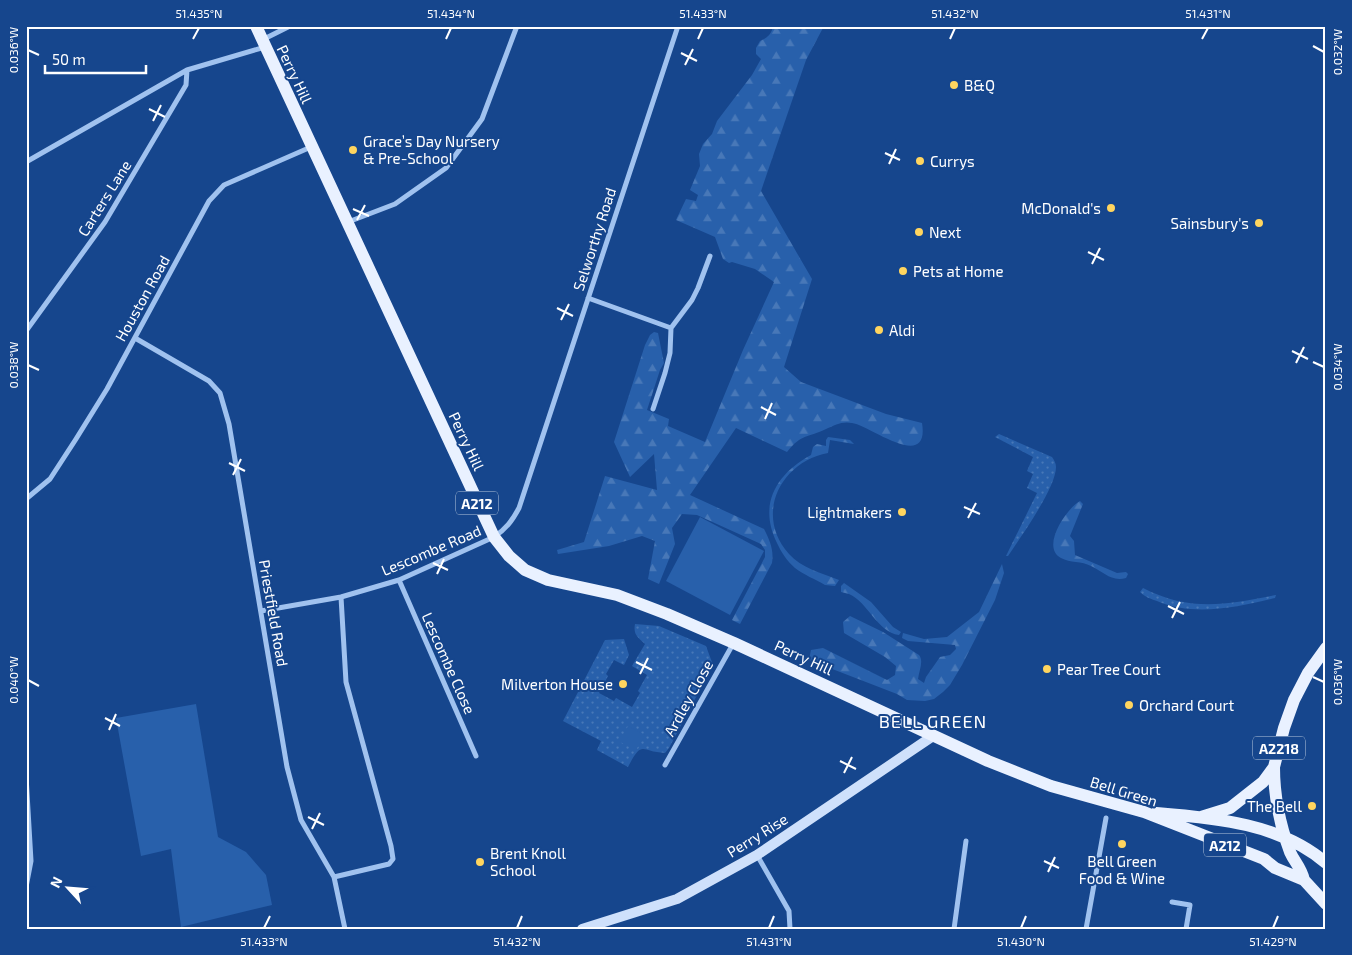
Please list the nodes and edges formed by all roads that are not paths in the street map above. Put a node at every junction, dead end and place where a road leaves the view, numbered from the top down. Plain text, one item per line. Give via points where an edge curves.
1 (256, 26) edge
2 (290, 26) edge
3 (517, 26) edge
4 (678, 26) edge
5 (263, 44) junction
6 (187, 70) junction
7 (311, 147) junction
8 (26, 162) edge
9 (348, 222) junction
10 (710, 256) dead end
11 (588, 298) junction
12 (671, 328) junction
13 (26, 331) edge
14 (135, 338) junction
15 (653, 409) dead end
16 (26, 499) edge
17 (494, 538) junction
18 (399, 580) junction
19 (341, 597) junction
20 (261, 611) junction
21 (734, 643) junction
22 (1326, 648) edge
23 (933, 736) junction
24 (476, 756) dead end
25 (665, 765) dead end
26 (1274, 767) junction
27 (26, 776) edge
28 (1144, 812) junction
29 (1201, 817) junction
30 (1106, 818) dead end
31 (1284, 836) junction
32 (966, 842) dead end
33 (757, 855) junction
34 (1326, 863) edge
35 (334, 877) junction
36 (1304, 880) junction
37 (26, 887) edge
38 (1172, 902) dead end
39 (1326, 904) edge
40 (345, 929) edge
41 (582, 929) edge
42 (790, 929) edge
43 (954, 929) edge
44 (1086, 929) edge
45 (1186, 929) edge

1 - 5 main road, Perry Hill / A212
2 - 5 street
3 - 9 street via 482,119 446,168 395,204
4 - 11 street, Selworthy Road
5 - 6 street
5 - 7 main road, Perry Hill / A212
6 - 8 street
6 - 13 street, Carters Lane via 186,85 105,222
7 - 9 main road, Perry Hill / A212
7 - 14 street, Houston Road via 224,185 209,202
9 - 17 main road, Perry Hill / A212
10 - 12 street via 692,300
11 - 12 street
11 - 17 street, Selworthy Road via 519,508 511,522
12 - 15 street via 668,359
14 - 16 street, Houston Road via 50,480
14 - 20 street, Priestfield Road via 209,381 220,393 229,424
17 - 18 street, Lescombe Road
17 - 21 main road, Perry Hill / A212 via 525,570 548,580 617,596
18 - 19 street, Lescombe Road
18 - 24 street, Lescombe Close
19 - 20 street, Lescombe Road
19 - 35 street via 346,682 392,859 389,864
20 - 35 street, Priestfield Road via 287,767 301,820
21 - 23 main road, Perry Hill / A212
21 - 25 street, Ardley Close
22 - 26 main road, A2218 via 1294,700
23 - 28 main road, Bell Green / A212 via 1051,786
23 - 33 main road, Perry Rise
26 - 29 main road, A2218 via 1263,782 1230,808
26 - 31 main road via 1274,790
27 - 37 street via 31,861
28 - 29 main road, A212
28 - 36 main road, Bell Green / A212 via 1264,859 1275,868
29 - 31 main road, A212
30 - 44 street
31 - 34 main road, A212 via 1302,844
31 - 36 main road via 1292,856 1302,869
32 - 43 street
33 - 41 main road, Perry Rise via 677,898
33 - 42 street via 789,911
35 - 40 street, Priestfield Road
36 - 39 main road, A212
38 - 45 street via 1190,905

